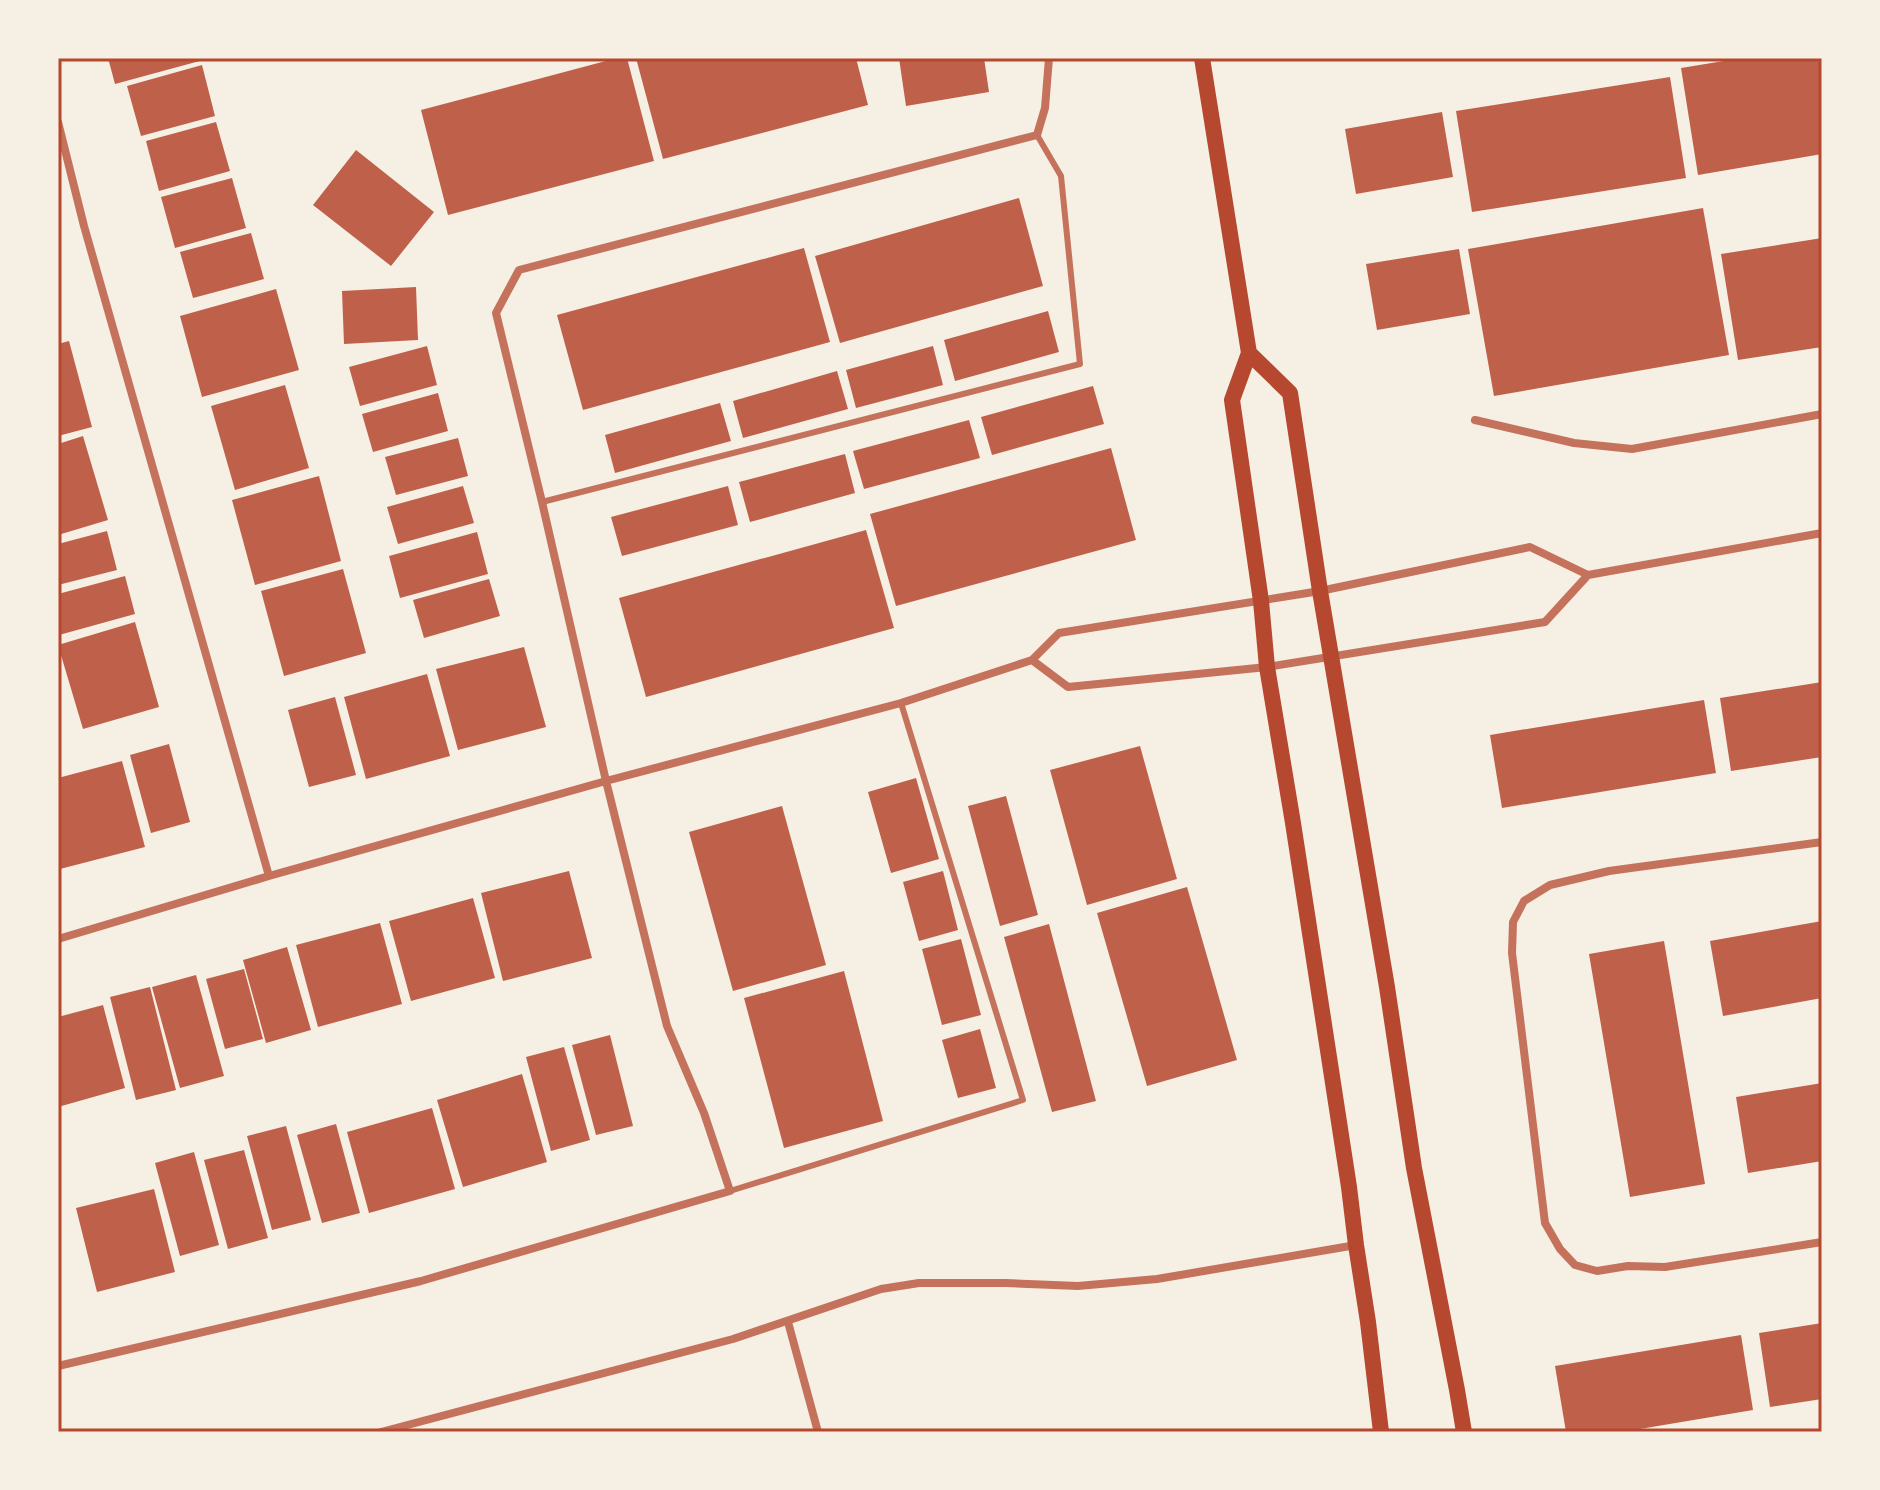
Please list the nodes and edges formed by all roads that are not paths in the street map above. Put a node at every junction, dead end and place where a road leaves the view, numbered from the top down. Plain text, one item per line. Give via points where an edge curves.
1 (1049, 58) edge
2 (1202, 58) edge
3 (58, 122) edge
4 (1037, 135) junction
5 (1249, 353) junction
6 (1822, 414) edge
7 (1475, 420) dead end
8 (542, 502) junction
9 (1822, 533) edge
10 (1588, 575) junction
11 (1320, 591) junction
12 (1261, 601) junction
13 (1330, 656) junction
14 (1032, 660) junction
15 (1267, 667) junction
16 (901, 703) junction
17 (606, 781) junction
18 (1822, 842) edge
19 (269, 876) junction
20 (58, 939) edge
21 (730, 1191) junction
22 (1822, 1242) edge
23 (1356, 1245) junction
24 (788, 1322) junction
25 (58, 1366) edge
26 (381, 1432) edge
27 (818, 1432) edge
28 (1381, 1432) edge
29 (1464, 1432) edge

1 - 4 street
2 - 5 main road
3 - 19 street
4 - 8 street via 519,270 496,313
4 - 8 lane via 1061,176 1080,364
5 - 11 main road via 1290,393
5 - 12 main road via 1232,400
6 - 7 street via 1632,449 1574,443
8 - 17 street
9 - 10 street
10 - 11 street via 1530,547
10 - 13 street via 1545,622
11 - 12 street
11 - 13 main road
12 - 14 street via 1059,633
12 - 15 main road
13 - 15 street
13 - 29 main road via 1414,1168
14 - 15 street via 1068,687
14 - 16 street
15 - 23 main road
16 - 17 street
16 - 21 lane via 1023,1100
17 - 19 street
17 - 21 street via 667,1026
18 - 22 street via 1609,871 1550,885 1524,901 1513,922 1512,953 1545,1223 1575,1265 1597,1271 1665,1267
19 - 20 street
21 - 25 street via 421,1281
23 - 24 street via 1157,1279 1078,1286 919,1283 881,1289
23 - 28 main road
24 - 26 street
24 - 27 street

